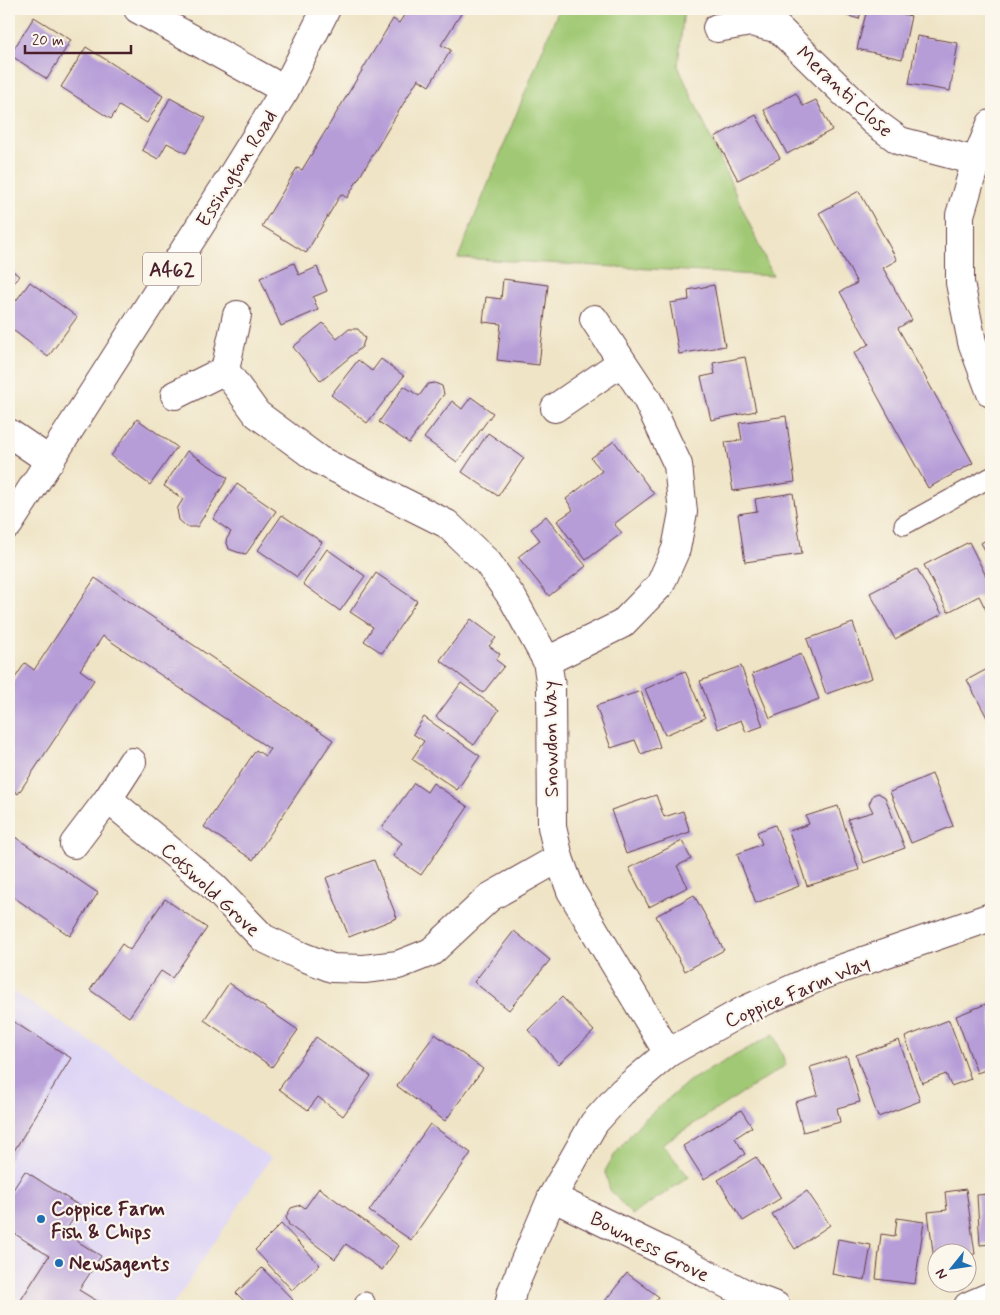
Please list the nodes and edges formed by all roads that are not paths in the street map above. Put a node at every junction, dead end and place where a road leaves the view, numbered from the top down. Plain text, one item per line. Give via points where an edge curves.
1 (138, 9) edge
2 (326, 9) edge
3 (718, 28) dead end
4 (285, 90) junction
5 (991, 124) edge
6 (976, 161) junction
7 (237, 315) dead end
8 (594, 319) dead end
9 (622, 362) junction
10 (225, 370) junction
11 (991, 393) edge
12 (175, 395) dead end
13 (555, 408) dead end
14 (9, 433) edge
15 (50, 461) junction
16 (991, 477) edge
17 (9, 524) edge
18 (904, 525) dead end
19 (547, 661) junction
20 (132, 762) dead end
21 (108, 799) junction
22 (74, 844) dead end
23 (559, 858) junction
24 (991, 917) edge
25 (668, 1053) junction
26 (552, 1197) junction
27 (991, 1296) edge
28 (509, 1306) edge
29 (776, 1306) edge
30 (968, 1306) edge

1 - 4 street
2 - 4 street, Essington Road / A462
3 - 6 street, Meranti Close via 751,22 779,29 874,122 900,141
4 - 15 street, Essington Road / A462
5 - 6 street
6 - 11 street via 960,215 960,283 972,342
7 - 10 street
8 - 9 street
9 - 13 street
9 - 19 street via 647,399 678,465 683,512 676,549 660,585 622,624
10 - 12 street
10 - 19 street, Snowdon Way via 257,414 319,460 447,524 488,563 513,599
14 - 15 street
15 - 17 street, Essington Road / A462
16 - 18 lane
19 - 23 street, Snowdon Way via 551,686 552,827
20 - 21 street
21 - 22 street
21 - 23 street, Cotswold Grove via 213,886 263,938 332,968 398,965 431,952 490,897
23 - 25 street, Snowdon Way via 571,892
24 - 25 street, Coppice Farm Way via 823,975 743,1011
25 - 26 street, Coppice Farm Way via 622,1092 594,1123
26 - 28 street, Coppice Farm Way via 512,1291
26 - 29 street, Bowness Grove
27 - 30 street

